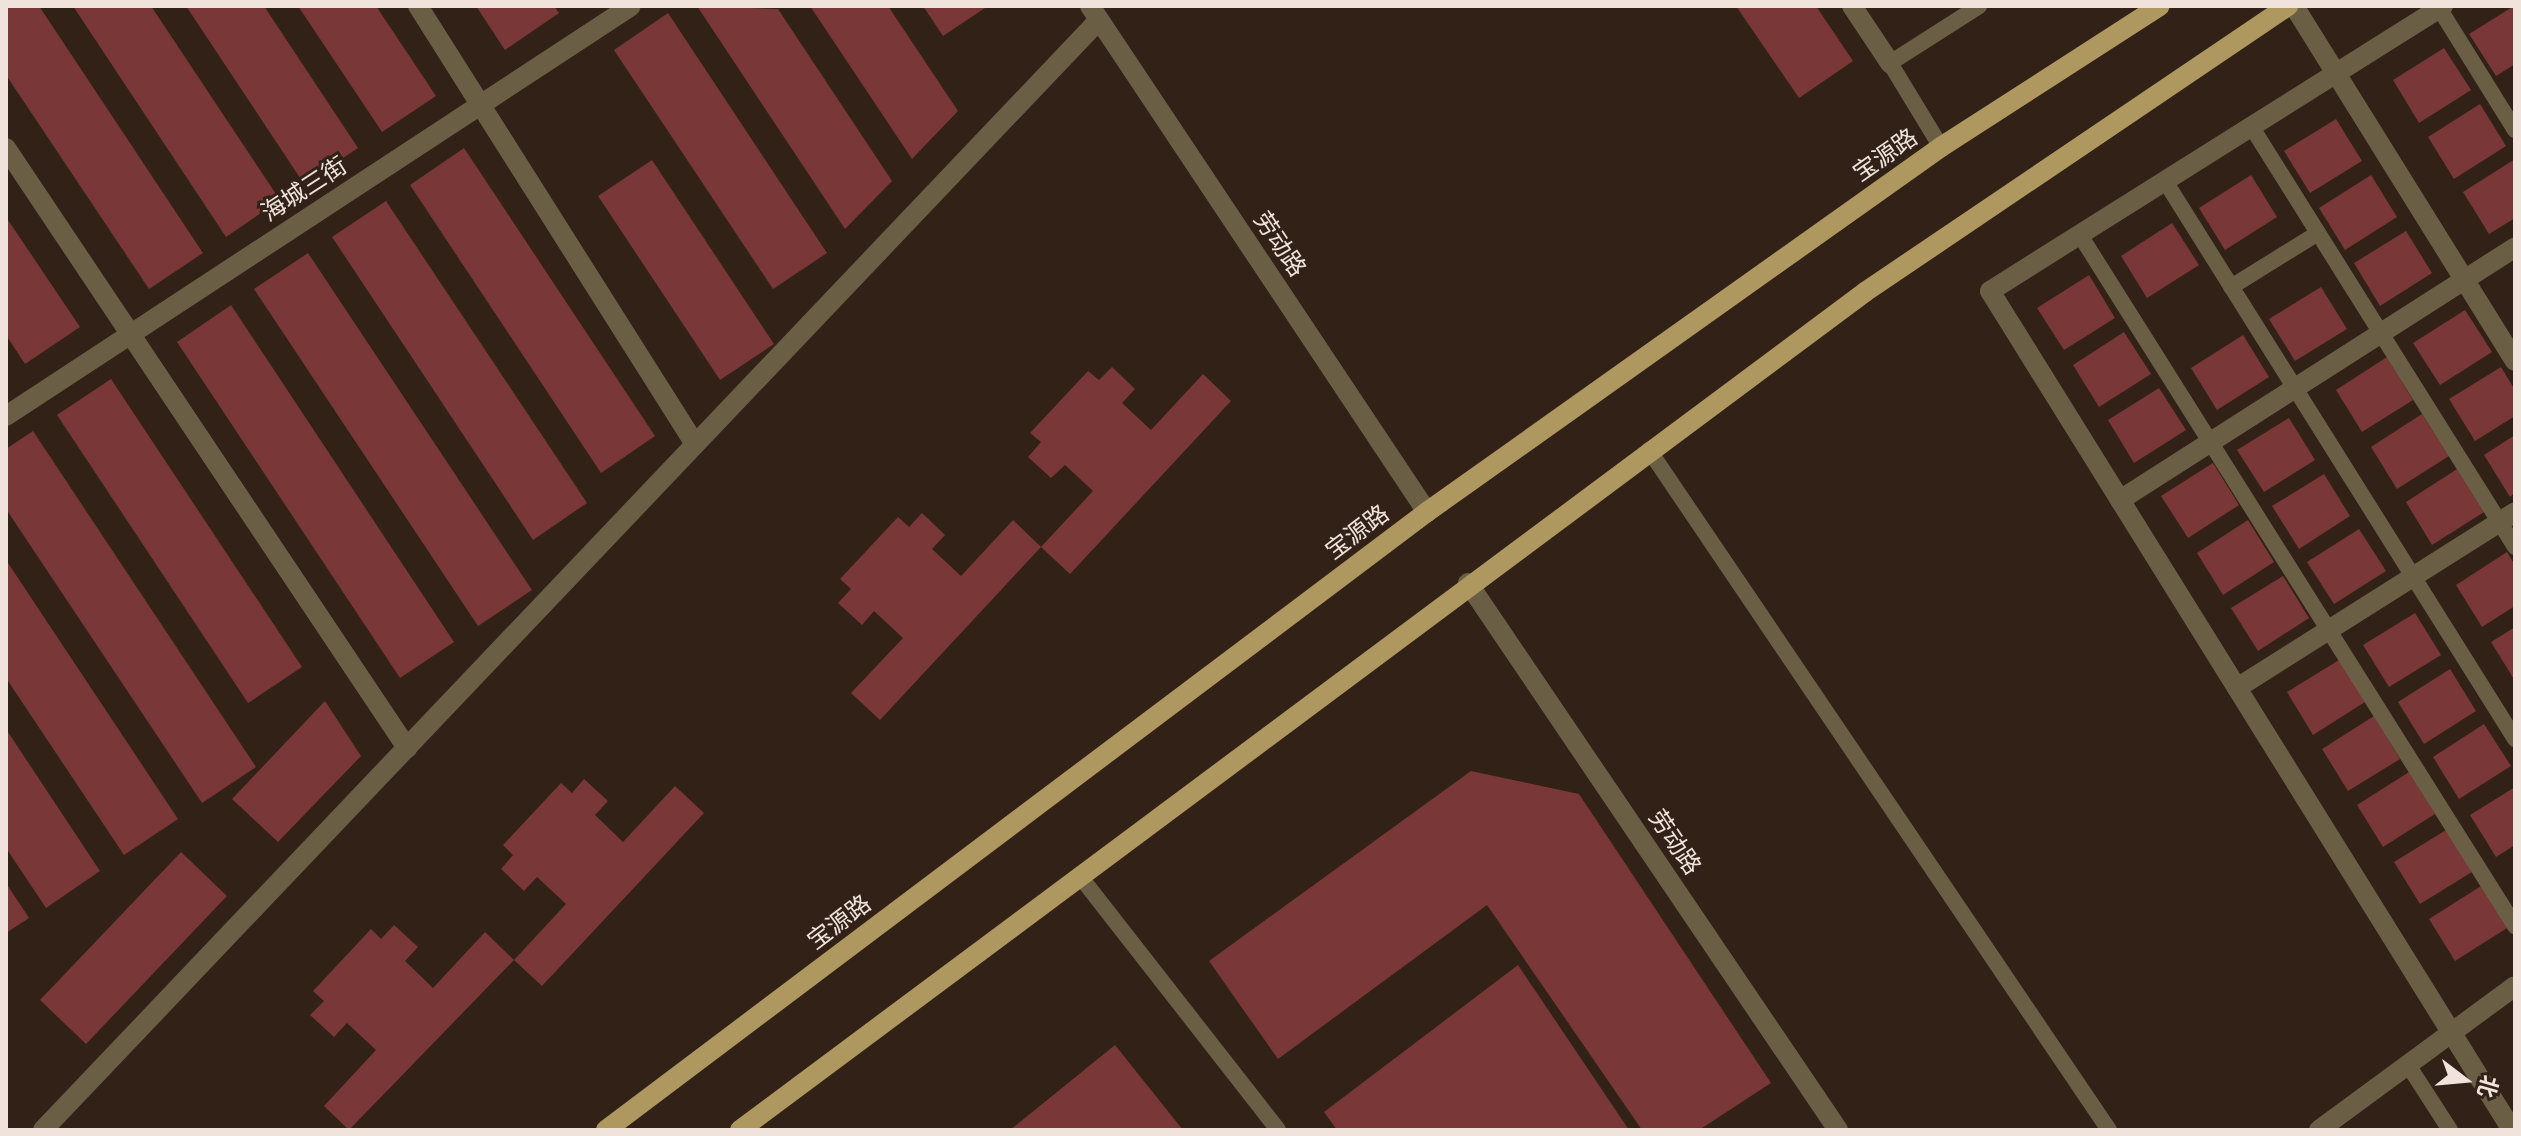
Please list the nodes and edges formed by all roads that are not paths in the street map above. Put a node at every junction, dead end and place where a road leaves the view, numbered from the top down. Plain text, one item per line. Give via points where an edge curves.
1 (418, 6) edge
2 (631, 6) edge
3 (1852, 6) edge
4 (1979, 6) edge
5 (2160, 6) edge
6 (2288, 6) edge
7 (2294, 6) edge
8 (2441, 7) edge
9 (1095, 13) edge
10 (1890, 63) junction
11 (2336, 73) junction
12 (481, 105) junction
13 (2251, 126) junction
14 (2515, 130) edge
15 (1941, 147) junction
16 (6, 148) edge
17 (2165, 181) junction
18 (2318, 233) junction
19 (2080, 235) junction
20 (2515, 247) edge
21 (2464, 279) junction
22 (2231, 287) junction
23 (2381, 333) junction
24 (130, 334) junction
25 (2515, 361) edge
26 (2295, 388) junction
27 (6, 416) edge
28 (2210, 442) junction
29 (695, 444) junction
30 (1649, 450) junction
31 (2120, 500) junction
32 (1427, 512) junction
33 (2507, 517) edge
34 (2515, 547) edge
35 (2413, 576) junction
36 (1468, 583) junction
37 (2328, 630) junction
38 (2237, 688) junction
39 (2515, 739) edge
40 (407, 748) junction
41 (1079, 875) junction
42 (2515, 926) edge
43 (2515, 986) edge
44 (2449, 1029) junction
45 (2410, 1068) junction
46 (43, 1130) edge
47 (606, 1130) edge
48 (740, 1130) edge
49 (1278, 1130) edge
50 (1838, 1130) edge
51 (2109, 1130) edge
52 (2319, 1130) edge
53 (2450, 1130) edge
54 (2512, 1130) edge

1 - 12 street
2 - 12 street, 海城三街
3 - 10 street
4 - 10 lane
5 - 15 main road, 宝源路
6 - 30 main road via 2029,174
7 - 11 street
8 - 11 street
8 - 14 lane
9 - 29 street
9 - 32 street, 劳动路
10 - 15 lane
11 - 13 street
11 - 21 street
12 - 24 street, 海城三街
12 - 29 street
13 - 17 street
13 - 18 lane
15 - 32 main road, 宝源路
16 - 24 street
17 - 19 street
17 - 22 lane
18 - 22 lane
18 - 23 lane
19 - 28 lane
19 - 31 street via 1990,291
20 - 21 street
21 - 23 street
21 - 25 street
22 - 26 lane
23 - 26 street
23 - 33 lane
24 - 27 street, 海城三街
24 - 40 street
26 - 28 street
26 - 35 lane
28 - 31 street
28 - 37 lane
29 - 40 street
30 - 36 main road
30 - 51 lane
31 - 38 street
32 - 47 main road, 宝源路
33 - 34 lane
33 - 35 street
35 - 37 street
35 - 39 lane
36 - 41 main road
36 - 50 street, 劳动路
37 - 38 street
37 - 42 lane
38 - 44 street
40 - 46 street
41 - 48 main road
41 - 49 lane
43 - 44 street
44 - 45 street via 2439,1049
44 - 54 street
45 - 52 street
45 - 53 lane

